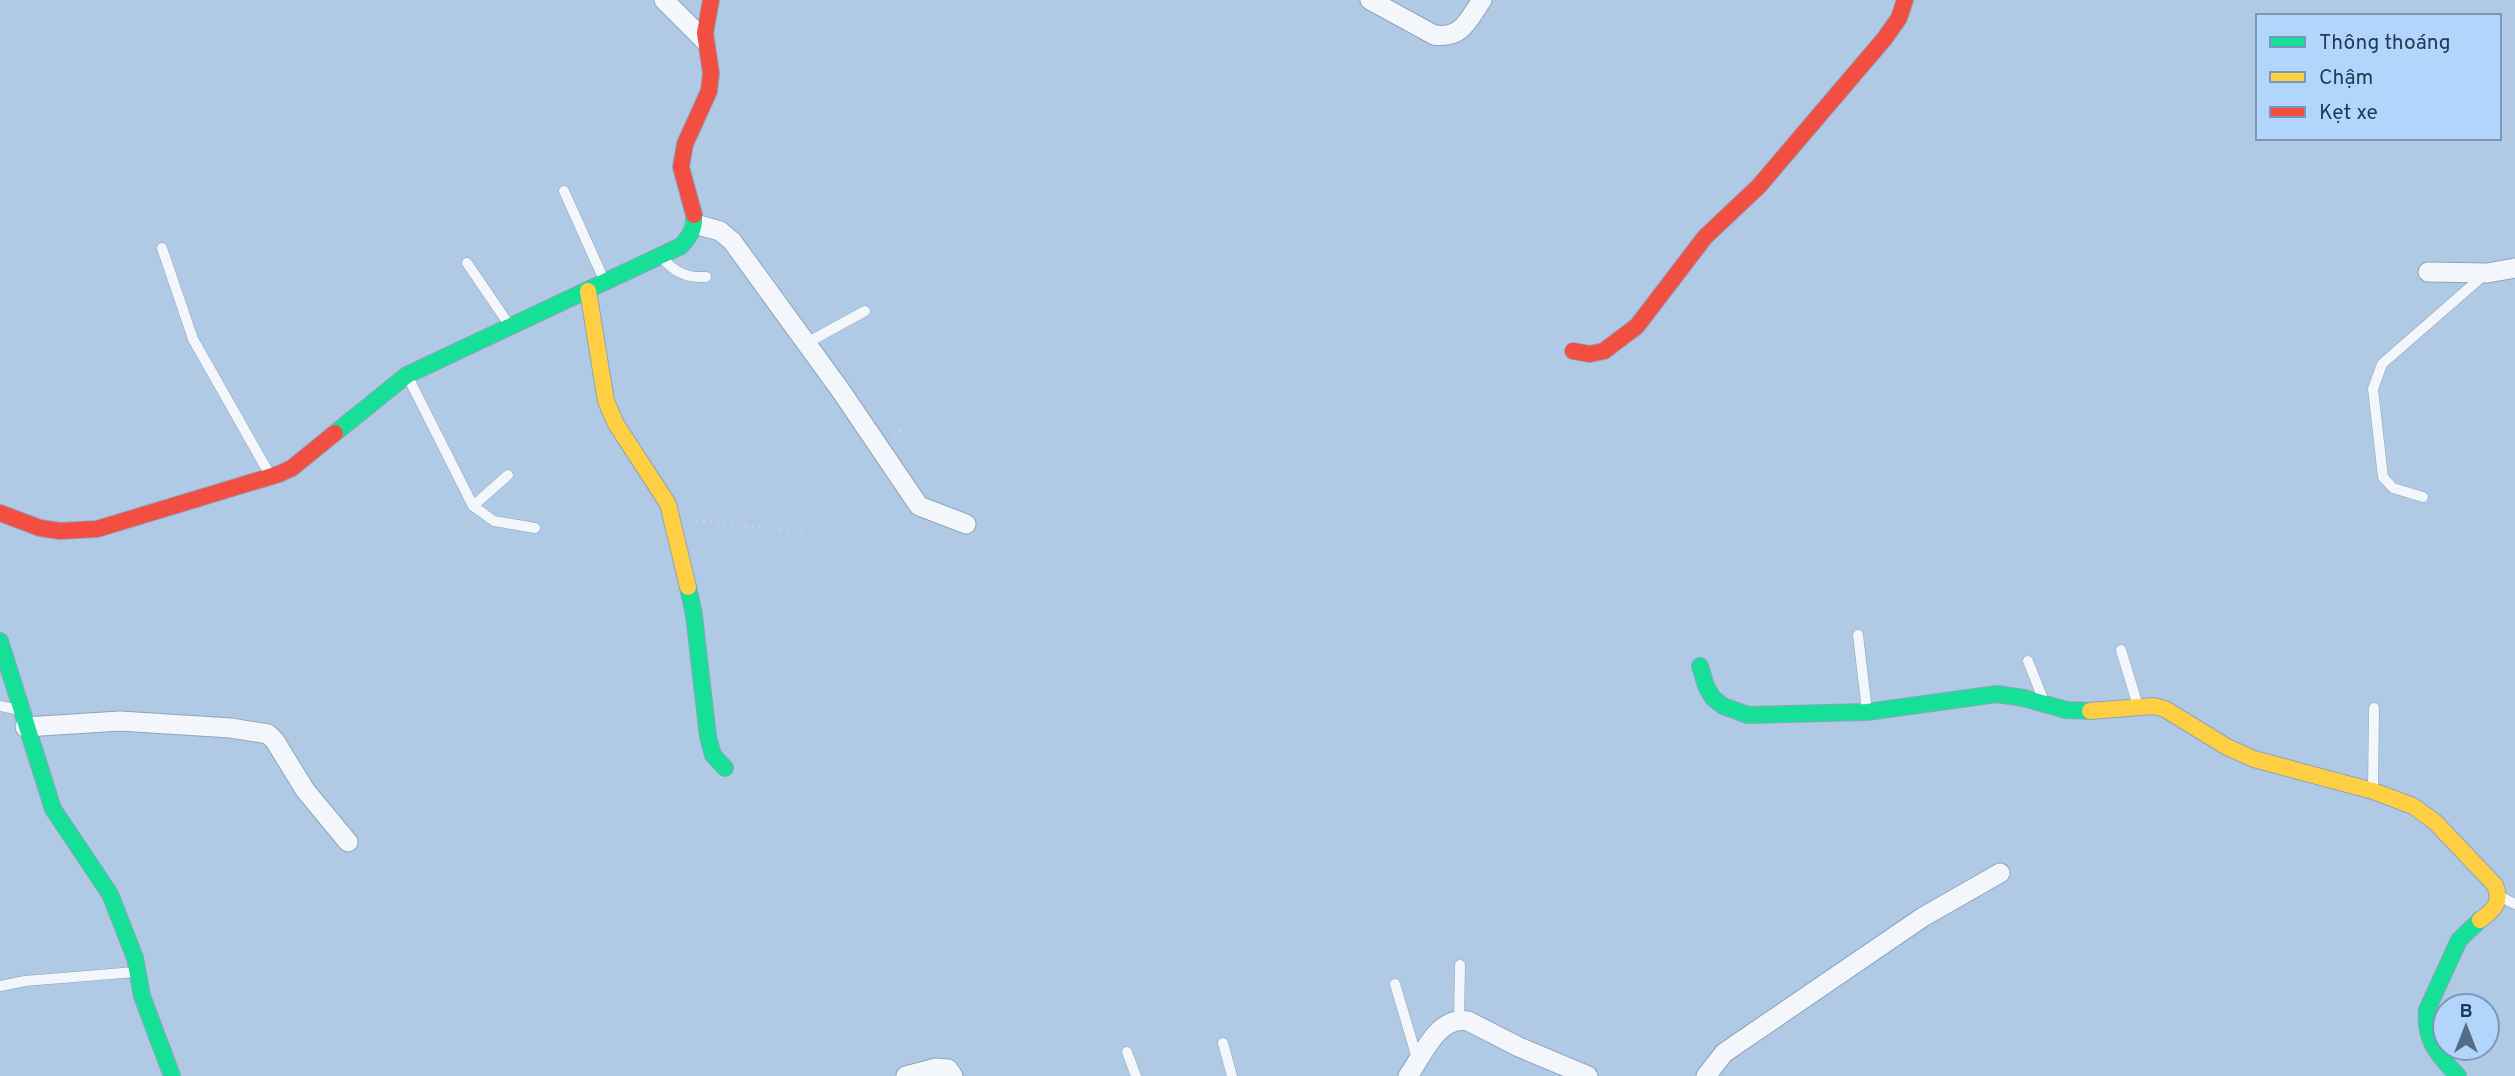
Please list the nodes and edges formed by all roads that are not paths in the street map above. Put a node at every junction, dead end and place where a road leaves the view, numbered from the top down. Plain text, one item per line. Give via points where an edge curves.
1 (664, 0) edge
2 (711, 0) edge
3 (1370, 0) edge
4 (1482, 0) edge
5 (1905, 0) edge
6 (705, 41) junction
7 (564, 191) dead end
8 (695, 224) junction
9 (162, 247) dead end
10 (660, 256) junction
11 (467, 262) dead end
12 (2515, 268) edge
13 (2428, 272) dead end
14 (2487, 272) junction
15 (706, 277) dead end
16 (606, 283) junction
17 (588, 291) junction
18 (865, 311) dead end
19 (511, 327) junction
20 (805, 344) junction
21 (1573, 351) dead end
22 (407, 375) junction
23 (508, 475) dead end
24 (272, 478) junction
25 (2423, 497) dead end
26 (473, 506) junction
27 (0, 513) edge
28 (966, 524) dead end
29 (535, 528) dead end
30 (1858, 635) dead end
31 (0, 641) edge
32 (2122, 650) dead end
33 (2028, 661) dead end
34 (1700, 666) dead end
35 (0, 706) edge
36 (2046, 706) junction
37 (2138, 706) junction
38 (2374, 708) dead end
39 (1867, 712) junction
40 (23, 718) junction
41 (725, 768) dead end
42 (2373, 791) junction
43 (348, 842) dead end
44 (2000, 873) dead end
45 (2499, 895) junction
46 (2515, 904) edge
47 (1460, 965) dead end
48 (138, 972) junction
49 (1395, 984) dead end
50 (0, 986) edge
51 (1459, 1019) junction
52 (1223, 1043) dead end
53 (1127, 1052) dead end
54 (1413, 1069) edge
55 (172, 1076) edge
56 (906, 1076) edge
57 (953, 1076) edge
58 (1136, 1076) edge
59 (1232, 1076) edge
60 (1588, 1076) edge
61 (1706, 1076) edge
62 (2458, 1076) edge

1 - 6 street
2 - 6 street
3 - 4 street via 1434,35 1449,36 1461,30
5 - 21 street via 1904,12 1892,29 1758,187 1705,236 1644,319 1609,349 1583,355
6 - 8 street via 711,80 681,164
7 - 16 lane
8 - 10 street via 691,237
8 - 20 street via 732,241
9 - 24 lane via 193,339
10 - 15 lane via 680,274
10 - 16 street
11 - 19 lane
12 - 14 street
13 - 14 street
14 - 25 lane via 2382,364 2376,376 2373,403 2383,477 2393,488
16 - 17 street
17 - 19 street
17 - 41 street via 607,401 673,519 694,615 708,737 713,755
18 - 20 lane
19 - 22 street
20 - 28 street via 919,506
22 - 24 street via 292,468
22 - 26 lane
23 - 26 lane
24 - 27 street via 90,531 37,528
26 - 29 lane via 494,521
30 - 39 lane
31 - 40 street
32 - 37 lane
33 - 36 lane
34 - 39 street via 1713,698 1734,712
35 - 40 lane
36 - 37 street via 2086,711
36 - 39 street via 1997,694
37 - 42 street via 2165,709 2254,759
38 - 42 lane
40 - 43 street via 231,728 268,734 304,790
40 - 48 street via 52,809 110,894
42 - 45 street via 2413,806 2435,822
44 - 61 street via 1923,916 1737,1044
45 - 46 lane
45 - 62 street via 2495,910 2459,940 2427,1010 2426,1033 2433,1051
47 - 51 lane
48 - 50 lane
48 - 55 street
49 - 54 lane
51 - 54 street via 1445,1024
51 - 60 street
52 - 59 lane
53 - 58 lane
56 - 57 street via 942,1068

